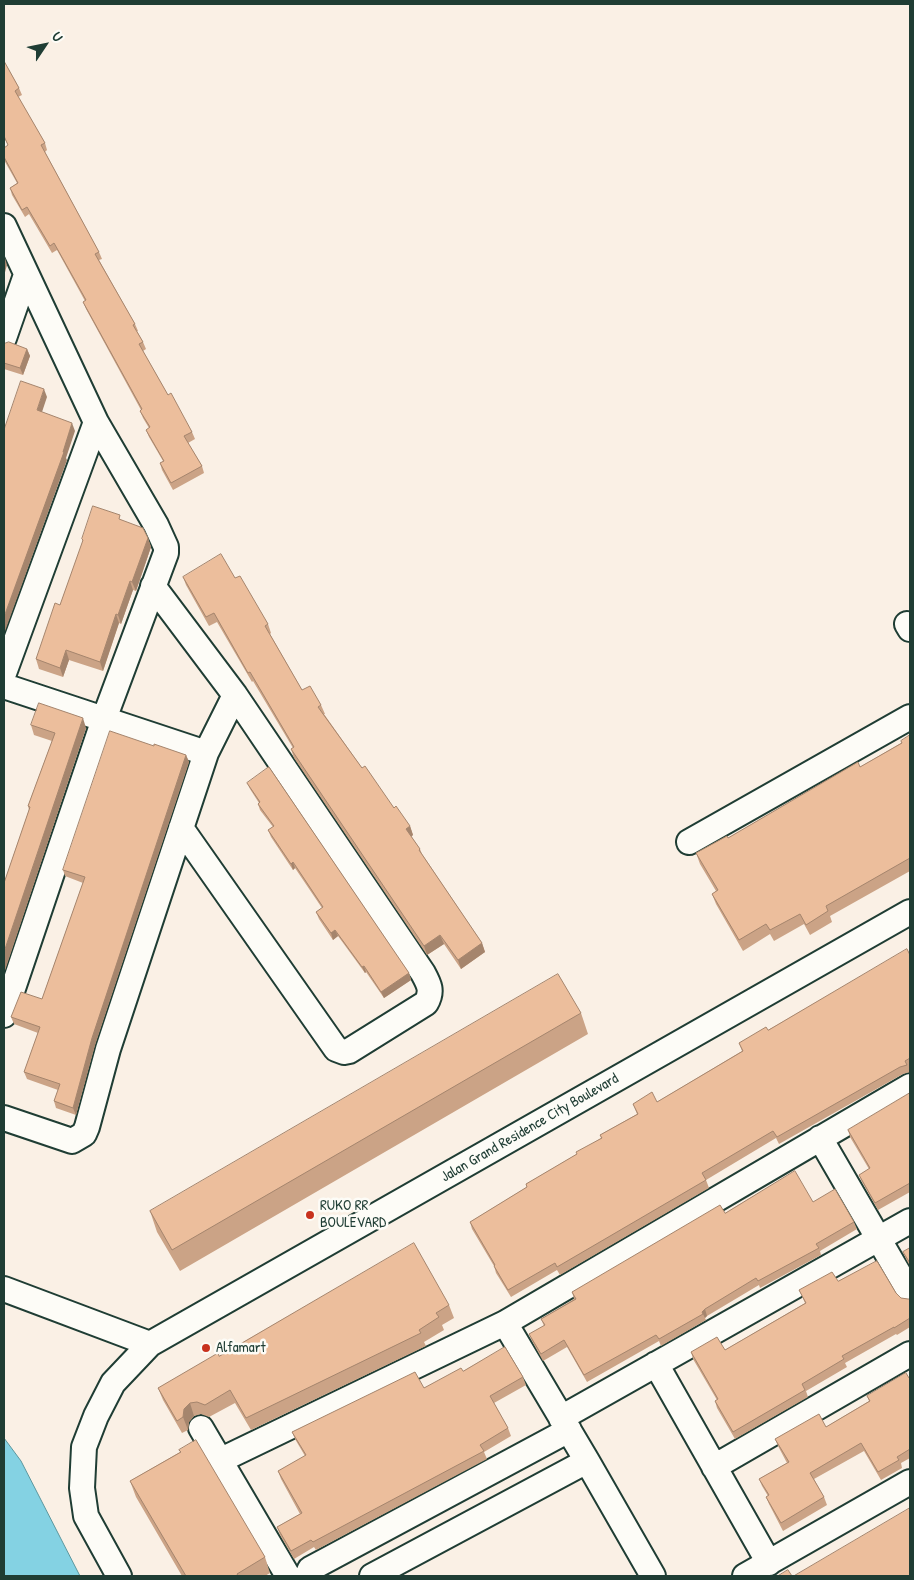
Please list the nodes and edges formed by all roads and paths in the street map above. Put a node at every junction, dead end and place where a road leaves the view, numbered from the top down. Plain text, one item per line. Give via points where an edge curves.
1 (4, 226) edge
2 (10, 251) edge
3 (26, 275) junction
4 (4, 338) edge
5 (96, 422) junction
6 (152, 586) junction
7 (4, 672) edge
8 (4, 686) edge
9 (235, 694) junction
10 (910, 717) edge
11 (104, 719) junction
12 (206, 753) junction
13 (181, 828) junction
14 (688, 842) dead end
15 (910, 912) edge
16 (4, 1015) edge
17 (910, 1086) edge
18 (4, 1118) edge
19 (820, 1138) junction
20 (910, 1221) edge
21 (879, 1239) junction
22 (4, 1289) edge
23 (910, 1293) edge
24 (505, 1323) junction
25 (150, 1344) junction
26 (910, 1354) edge
27 (656, 1364) junction
28 (565, 1424) junction
29 (201, 1428) dead end
30 (221, 1460) junction
31 (587, 1461) junction
32 (714, 1467) junction
33 (910, 1482) edge
34 (769, 1563) junction
35 (119, 1576) edge
36 (288, 1576) edge
37 (307, 1576) edge
38 (372, 1576) edge
39 (653, 1576) edge
40 (745, 1576) edge

1 - 2 street
2 - 3 street
3 - 4 street
3 - 5 street
5 - 6 street via 166,547
5 - 7 street
6 - 9 street
6 - 11 street
8 - 11 street
9 - 12 street
9 - 13 street via 430,984 426,1003 349,1051 336,1049
10 - 14 street
11 - 12 street
11 - 16 street
12 - 13 street
13 - 18 street via 108,1049 84,1134 72,1141
15 - 25 street, Jalan Grand Residence City Boulevard
17 - 19 street
19 - 21 street
19 - 24 street
20 - 21 street
21 - 23 street
21 - 27 street
22 - 25 street
24 - 28 street
24 - 30 street
25 - 35 street, Jalan Grand Residence City Boulevard via 113,1383 84,1447 82,1488 86,1516
26 - 32 street
27 - 28 street
27 - 32 street
28 - 31 street
28 - 37 street via 310,1569
29 - 30 street
30 - 36 street
31 - 38 street
31 - 39 street
32 - 34 street
33 - 34 street
34 - 40 street

